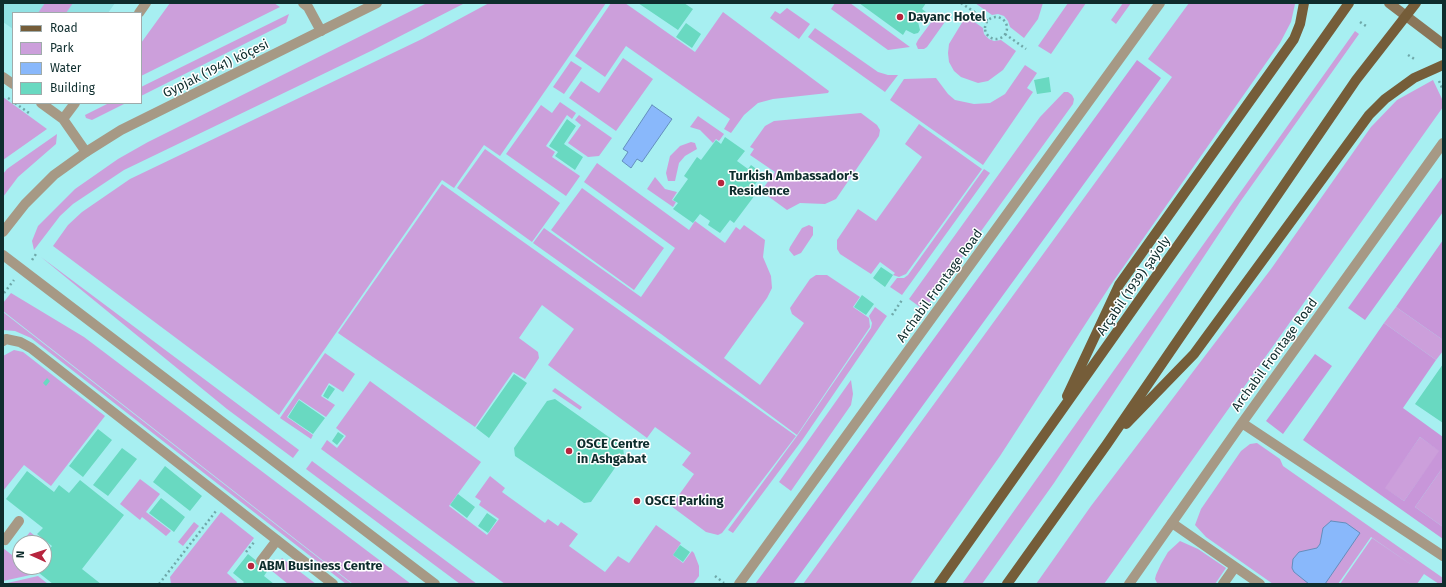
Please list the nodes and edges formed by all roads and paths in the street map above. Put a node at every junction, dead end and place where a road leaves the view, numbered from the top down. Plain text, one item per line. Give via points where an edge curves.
1 (146, 3) edge
2 (302, 3) edge
3 (377, 3) edge
4 (961, 3) edge
5 (1160, 3) edge
6 (1304, 3) edge
7 (1349, 3) edge
8 (1388, 3) edge
9 (1416, 3) edge
10 (140, 12) edge
11 (1406, 16) junction
12 (988, 21) junction
13 (1360, 22) dead end
14 (1366, 26) dead end
15 (321, 31) junction
16 (1005, 34) junction
17 (1443, 44) edge
18 (1026, 49) dead end
19 (1408, 55) dead end
20 (1418, 62) dead end
21 (1443, 65) edge
22 (3, 77) edge
23 (12, 83) edge
24 (42, 104) edge
25 (73, 104) edge
26 (63, 119) junction
27 (1443, 143) edge
28 (86, 152) junction
29 (3, 232) edge
30 (3, 255) edge
31 (902, 300) dead end
32 (892, 315) dead end
33 (3, 341) edge
34 (1056, 420) junction
35 (1242, 423) junction
36 (1107, 444) junction
37 (219, 507) dead end
38 (20, 521) dead end
39 (1172, 523) junction
40 (258, 538) dead end
41 (3, 539) edge
42 (277, 540) junction
43 (246, 552) dead end
44 (1443, 556) edge
45 (261, 561) dead end
46 (1235, 567) junction
47 (715, 576) dead end
48 (725, 583) dead end
49 (1132, 583) edge
50 (159, 584) edge
51 (333, 584) edge
52 (435, 584) edge
53 (739, 584) edge
54 (939, 584) edge
55 (1007, 584) edge
56 (1223, 584) edge
57 (1260, 584) edge

1 - 10 street
2 - 15 street via 308,7
3 - 15 street, Gypjak (1941) köçesi
4 - 12 path
5 - 53 street, Archabil Frontage Road
6 - 34 main road via 1294,39 1119,285
7 - 34 main road, Arçabil (1939) şaýoly
8 - 11 main road
9 - 11 main road
11 - 17 main road
11 - 36 main road via 1356,80
12 - 16 path via 993,17 1002,18 1007,27
12 - 16 path via 985,28 990,37 999,38
13 - 14 path
15 - 28 street, Gypjak (1941) köçesi via 121,130
16 - 18 path
19 - 20 path
21 - 36 main road via 1414,78 1385,99 1369,115 1194,354
22 - 23 street
24 - 26 street
25 - 26 street
26 - 28 street
27 - 35 street, Archabil Frontage Road
28 - 29 street, Gypjak (1941) köçesi via 54,175 25,204
30 - 52 street
31 - 32 path
33 - 42 street via 20,342 31,348
34 - 54 main road, Arçabil (1939) şaýoly
35 - 39 street, Archabil Frontage Road
35 - 44 street
36 - 55 main road
37 - 50 path
38 - 41 street via 5,540
39 - 46 street
39 - 49 street, Archabil Frontage Road
40 - 43 path
42 - 45 street
42 - 51 street
46 - 56 street
46 - 57 street
47 - 48 path

